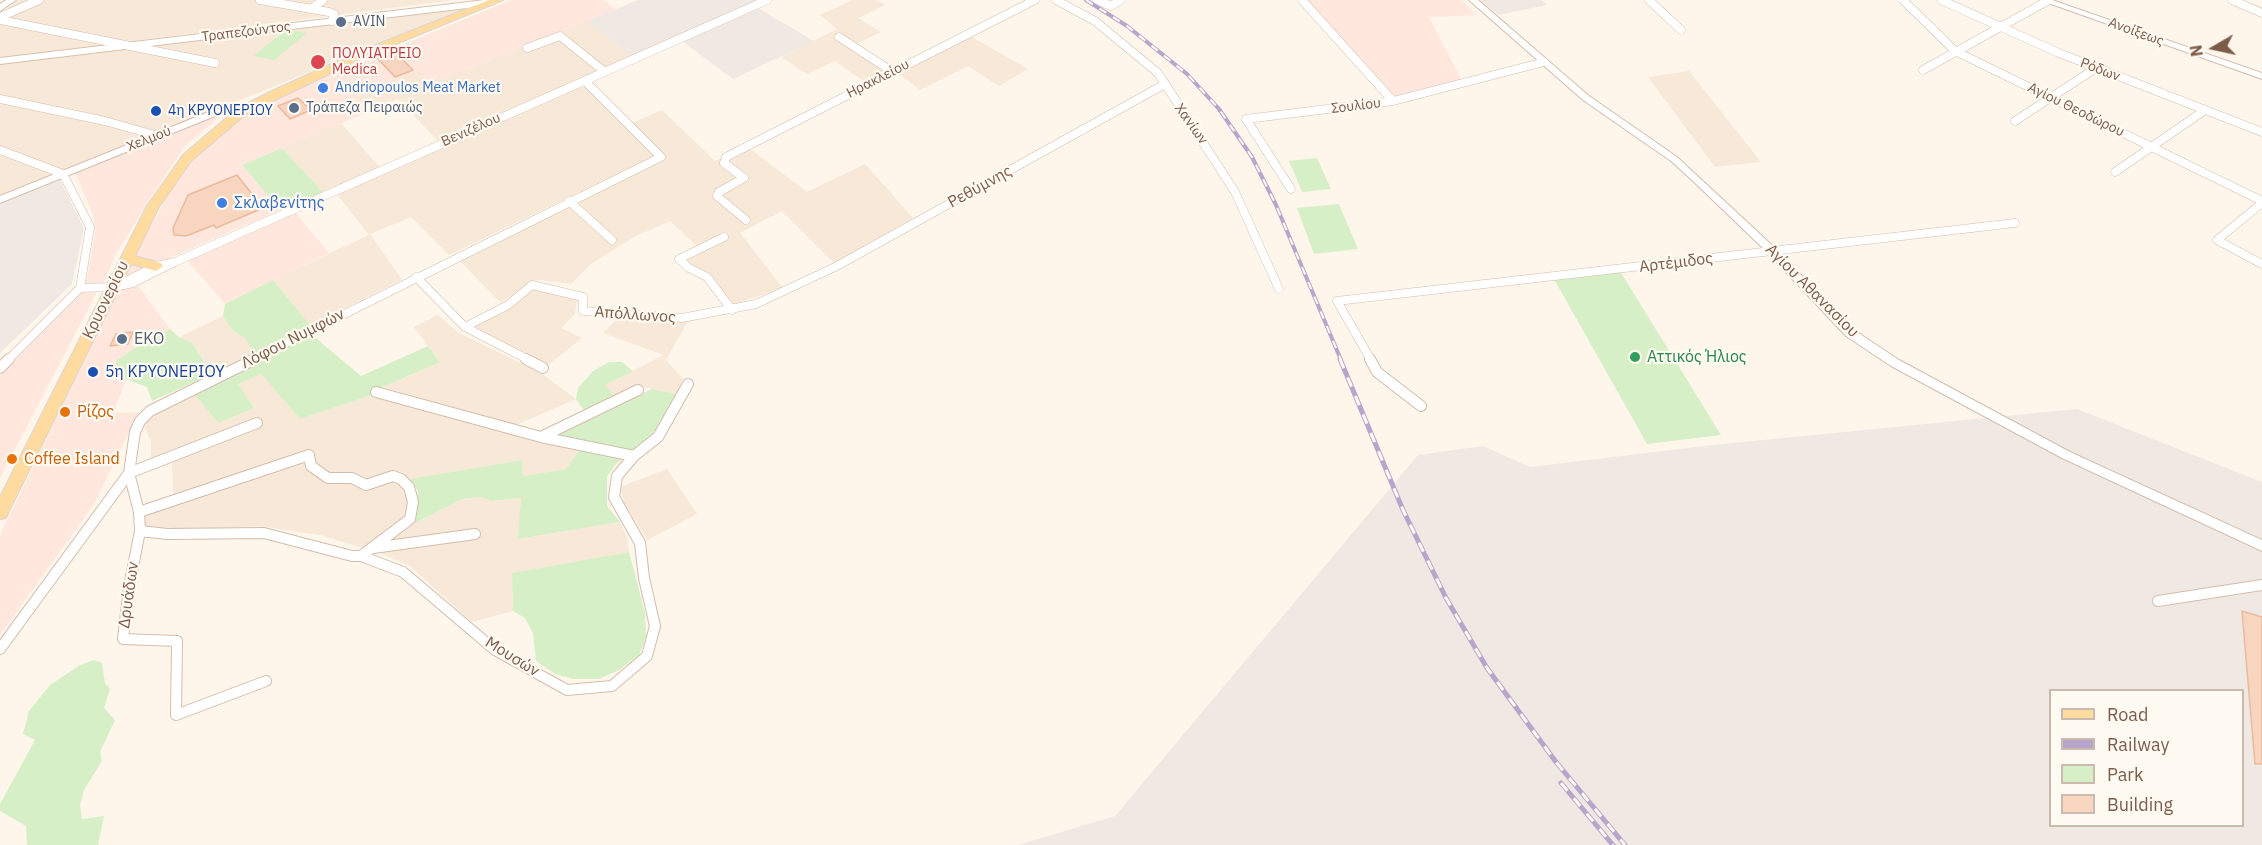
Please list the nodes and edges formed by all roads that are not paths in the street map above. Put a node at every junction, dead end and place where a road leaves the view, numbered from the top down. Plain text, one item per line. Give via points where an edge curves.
1 (12, 0) edge
2 (39, 0) edge
3 (260, 0) edge
4 (323, 0) edge
5 (767, 0) edge
6 (1035, 0) edge
7 (1056, 0) edge
8 (1097, 0) edge
9 (1121, 0) edge
10 (1302, 0) edge
11 (1473, 0) edge
12 (1649, 0) edge
13 (1903, 0) edge
14 (1941, 0) edge
15 (2047, 0) edge
16 (2232, 0) edge
17 (495, 1) edge
18 (0, 8) edge
19 (311, 9) junction
20 (2262, 13) edge
21 (0, 18) edge
22 (332, 21) junction
23 (2000, 26) junction
24 (1681, 30) dead end
25 (839, 37) dead end
26 (123, 46) junction
27 (527, 48) dead end
28 (1955, 51) junction
29 (0, 61) edge
30 (1544, 62) junction
31 (215, 63) dead end
32 (2096, 68) junction
33 (1923, 70) dead end
34 (605, 72) junction
35 (893, 72) junction
36 (2262, 76) edge
37 (585, 81) junction
38 (1165, 84) junction
39 (2051, 98) junction
40 (0, 99) edge
41 (1393, 101) junction
42 (2205, 110) junction
43 (242, 111) junction
44 (2015, 121) dead end
45 (2262, 132) edge
46 (158, 136) junction
47 (2151, 147) junction
48 (0, 150) edge
49 (2115, 172) dead end
50 (63, 174) junction
51 (1291, 189) dead end
52 (0, 200) edge
53 (569, 201) junction
54 (2262, 202) edge
55 (746, 220) dead end
56 (2015, 223) dead end
57 (724, 237) dead end
58 (612, 240) dead end
59 (1771, 250) junction
60 (127, 258) junction
61 (176, 262) junction
62 (2262, 264) edge
63 (156, 266) junction
64 (416, 277) junction
65 (112, 287) junction
66 (793, 287) joint
67 (80, 288) junction
68 (1279, 289) dead end
69 (732, 310) junction
70 (465, 327) junction
71 (0, 368) edge
72 (543, 368) dead end
73 (688, 384) dead end
74 (638, 390) dead end
75 (376, 392) dead end
76 (1421, 406) dead end
77 (257, 423) dead end
78 (541, 437) junction
79 (634, 456) junction
80 (129, 473) junction
81 (2, 505) edge
82 (139, 512) junction
83 (140, 531) junction
84 (474, 534) dead end
85 (2262, 546) edge
86 (370, 549) junction
87 (361, 556) junction
88 (2262, 585) edge
89 (2158, 601) dead end
90 (0, 649) edge
91 (266, 681) dead end

1 - 18 street
2 - 21 street
3 - 19 street
4 - 19 street
5 - 34 street, Βενιζέλου
6 - 35 street, Ηρακλείου
7 - 38 street, Χανίων via 1095,21
8 - 9 street via 1112,6
10 - 41 street
11 - 30 street, Αγίου Αθανασίου
12 - 24 street
13 - 28 street, Αγίου Θεοδώρου
14 - 23 street, Ρόδων
15 - 23 street
15 - 36 street, Ανοίξεως
16 - 20 street
17 - 22 main road, Τραπεζούντος
17 - 43 main road, Χελμού via 360,55
19 - 22 street via 334,14
21 - 26 street
22 - 26 main road, Τραπεζούντος
23 - 28 street
23 - 32 street, Ρόδων
25 - 35 street
26 - 29 main road, Τραπεζούντος
26 - 31 street
27 - 34 street via 560,36
28 - 33 street
28 - 39 street, Αγίου Θεοδώρου
30 - 41 street, Σουλίου
30 - 59 street, Αγίου Αθανασίου via 1586,98 1697,178
32 - 39 street
32 - 42 street, Ρόδων
34 - 37 street, Βενιζέλου
35 - 55 street, Ηρακλείου via 723,160 744,178 717,196
37 - 53 street, Λόφου Νυμφών via 661,157
37 - 61 street, Βενιζέλου
38 - 66 street, Ρεθύμνης
38 - 68 street, Χανίων via 1235,192
39 - 44 street
39 - 47 street, Αγίου Θεοδώρου
40 - 46 street via 105,120
41 - 51 street, Σουλίου via 1246,119
42 - 45 street, Ρόδων
42 - 47 street
43 - 46 street, Χελμού via 224,110
43 - 60 main road, Κρυονερίου via 202,142 173,175
46 - 50 street, Χελμού
47 - 49 street
47 - 54 street, Αγίου Θεοδώρου
48 - 50 street
50 - 52 street, Χελμού
50 - 67 street via 90,227
53 - 58 street
53 - 64 street, Λόφου Νυμφών
54 - 62 street via 2217,240
56 - 59 street, Αρτέμιδος
57 - 69 street via 679,259 707,277
59 - 76 street, Αρτέμιδος via 1337,301 1377,372
59 - 85 street, Αγίου Αθανασίου via 1850,333 1895,363 2066,455
60 - 63 main road
60 - 65 main road, Κρυονερίου
61 - 63 street, Βενιζέλου
61 - 65 street, Βενιζέλου via 141,280
63 - 65 street, Βενιζέλου
64 - 70 street
64 - 80 street, Λόφου Νυμφών via 150,411 135,432
65 - 67 street
65 - 81 main road, Κρυονερίου
66 - 69 street, Απόλλωνος
67 - 71 street
69 - 70 street, Απόλλωνος via 682,318 583,311 583,297 532,285 507,305
70 - 72 street
73 - 79 street, Μουσών via 658,437
74 - 78 street
75 - 78 street
77 - 80 street
78 - 79 street
79 - 87 street, Μουσών via 617,476 614,497 640,543 655,626 647,656 612,686 567,690 495,650 404,572
80 - 82 street, Δρυάδων
80 - 90 street
82 - 83 street, Δρυάδων
82 - 86 street via 309,455 311,466 328,478 352,478 366,485 393,476 409,487 413,501 410,519
83 - 87 street, Μουσών via 264,533
83 - 91 street, Δρυάδων via 123,639 177,641 176,715
84 - 86 street
86 - 87 street
88 - 89 street

